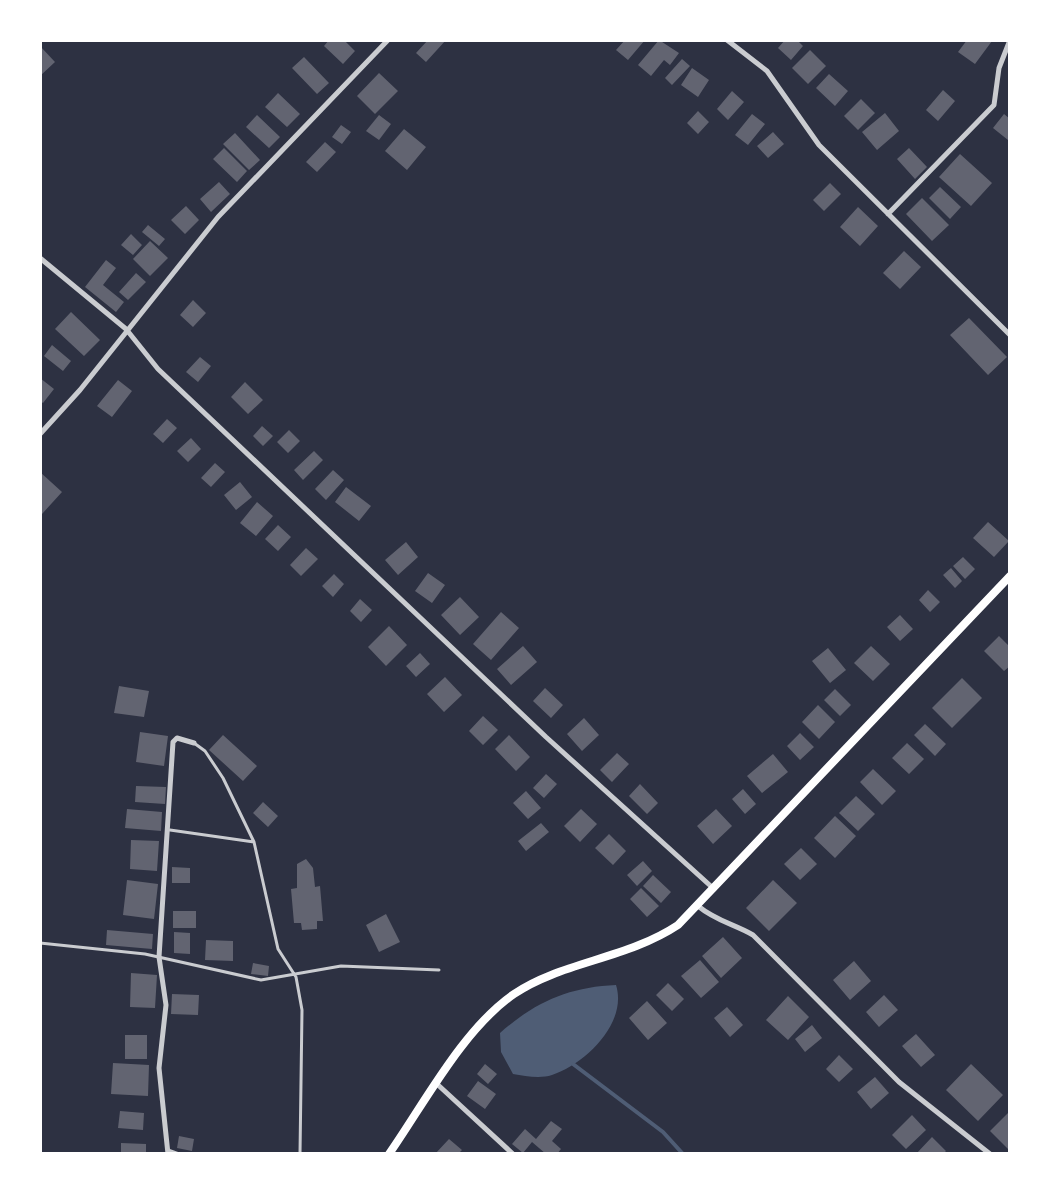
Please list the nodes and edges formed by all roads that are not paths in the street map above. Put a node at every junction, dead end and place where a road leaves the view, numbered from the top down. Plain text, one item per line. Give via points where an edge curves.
1 (388, 40) edge
2 (727, 40) edge
3 (1010, 40) edge
4 (888, 214) junction
5 (40, 258) edge
6 (126, 329) junction
7 (1010, 335) edge
8 (40, 434) edge
9 (1010, 576) edge
10 (194, 743) joint
11 (170, 830) junction
12 (254, 842) junction
13 (714, 890) junction
14 (698, 906) junction
15 (40, 943) edge
16 (159, 957) junction
17 (439, 970) dead end
18 (293, 973) junction
19 (437, 1084) junction
20 (168, 1152) edge
21 (179, 1154) edge
22 (300, 1154) edge
23 (389, 1154) edge
24 (513, 1154) edge
25 (990, 1154) edge

1 - 6 street via 218,217
2 - 4 street via 767,71 819,145
3 - 4 street via 994,105
4 - 7 street
5 - 6 street
6 - 8 street
6 - 13 street via 204,413
9 - 13 main road
10 - 11 street via 177,738 173,742
10 - 12 lane via 223,778
11 - 12 lane
11 - 16 street
12 - 18 lane via 278,949
13 - 14 main road
14 - 19 main road via 655,941 515,993 487,1016
14 - 25 street via 715,921 753,935 899,1082
15 - 16 lane
16 - 18 lane via 261,980
16 - 20 street via 166,1005 159,1068
17 - 18 lane via 372,965
18 - 22 lane via 302,1010
19 - 23 main road
19 - 24 street
20 - 21 lane

